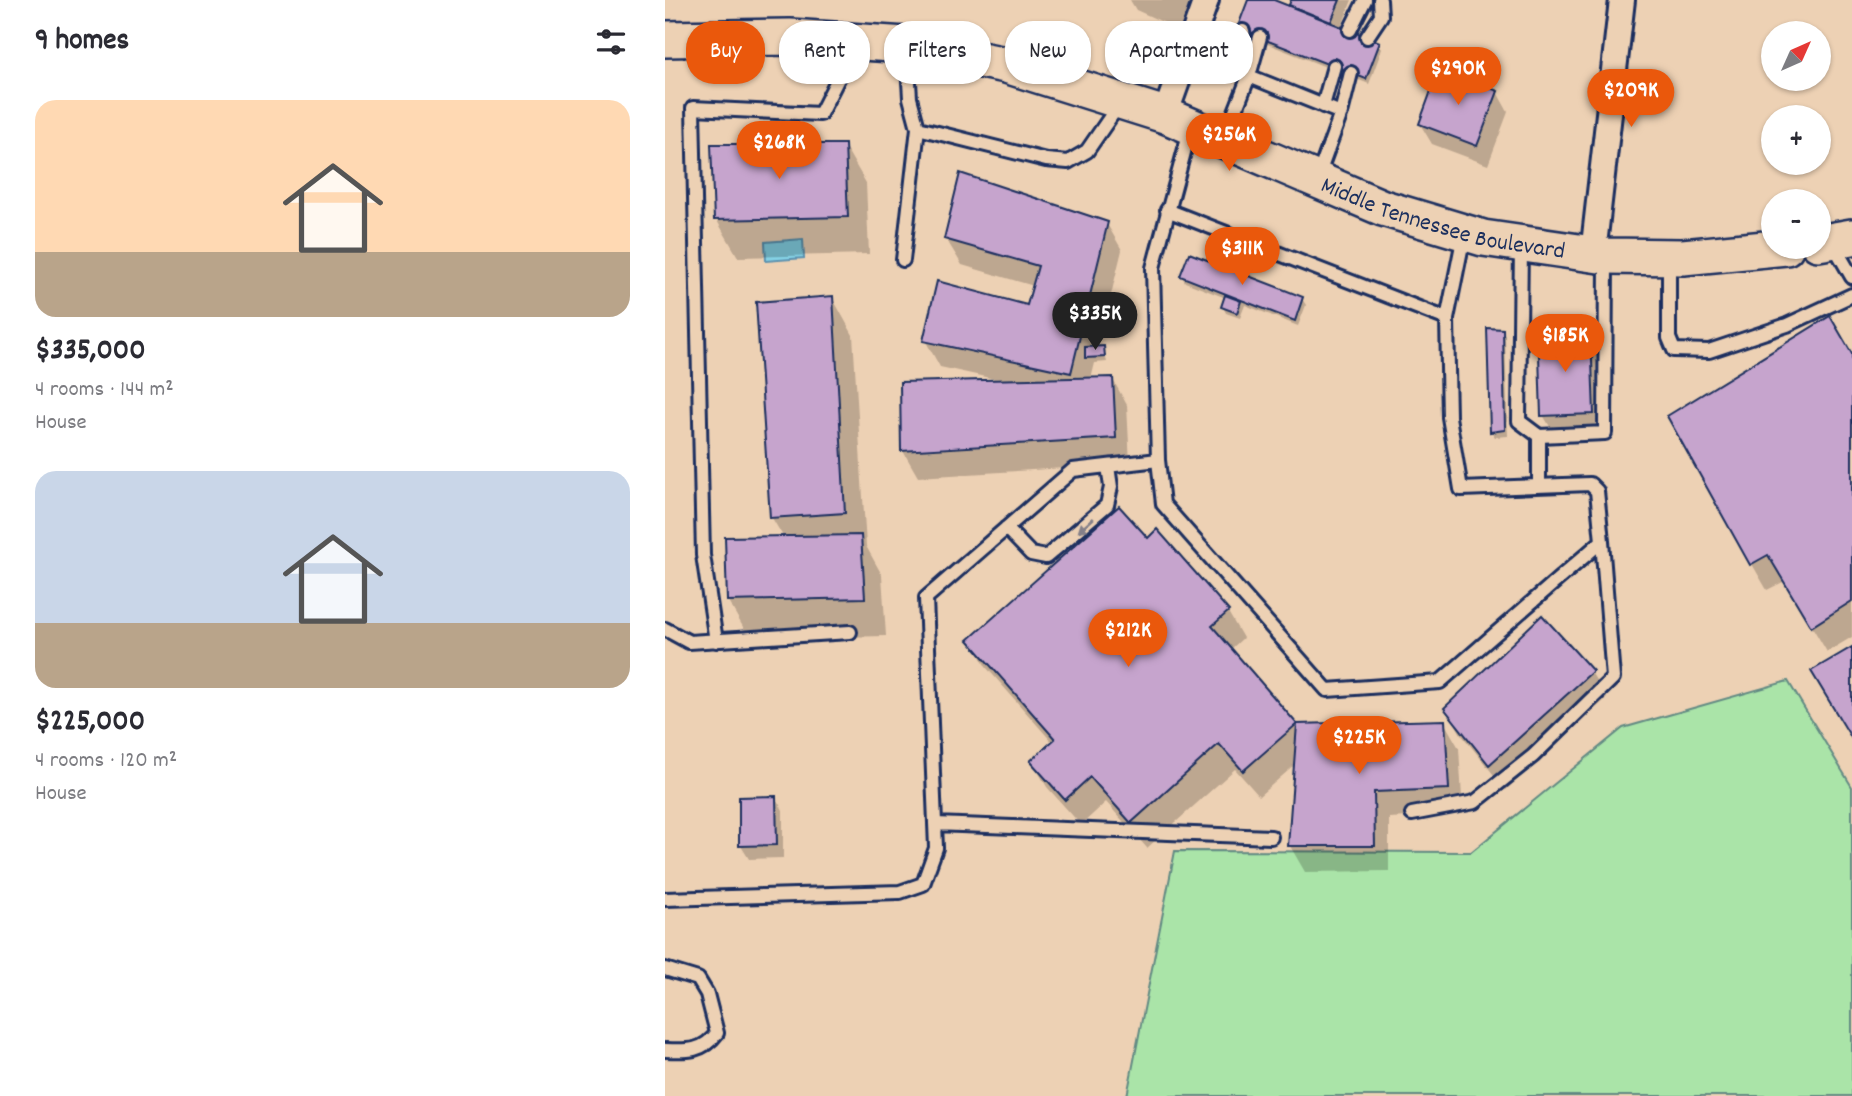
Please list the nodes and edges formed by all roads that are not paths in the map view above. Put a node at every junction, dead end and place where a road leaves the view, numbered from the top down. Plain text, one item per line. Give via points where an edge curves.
1 (1206, 0) edge
2 (1365, 0) edge
3 (1380, 0) edge
4 (1622, 0) edge
5 (1349, 30) dead end
6 (779, 37) edge
7 (1260, 37) dead end
8 (1367, 37) dead end
9 (665, 39) edge
10 (1253, 62) edge
11 (991, 63) edge
12 (1334, 66) dead end
13 (1351, 73) dead end
14 (1253, 78) edge
15 (835, 84) edge
16 (910, 84) edge
17 (1246, 84) edge
18 (1121, 101) junction
19 (1323, 106) junction
20 (1341, 113) junction
21 (1178, 121) junction
22 (918, 128) junction
23 (1224, 141) junction
24 (1317, 180) junction
25 (1167, 210) junction
26 (1465, 233) junction
27 (1834, 240) edge
28 (1521, 244) junction
29 (1761, 249) edge
30 (1599, 255) junction
31 (1669, 256) junction
32 (903, 260) dead end
33 (1852, 277) edge
34 (1852, 295) edge
35 (1447, 319) junction
36 (1539, 436) junction
37 (1158, 460) junction
38 (1108, 466) junction
39 (1539, 485) junction
40 (1006, 528) junction
41 (1602, 541) junction
42 (665, 629) edge
43 (850, 632) dead end
44 (716, 641) junction
45 (1412, 814) dead end
46 (935, 824) junction
47 (1271, 837) dead end
48 (665, 899) edge
49 (665, 969) edge
50 (665, 1050) edge

1 - 21 street
2 - 5 lane
3 - 8 lane via 1381,16
4 - 30 street
6 - 9 main road, Middle Tennessee Boulevard
7 - 10 lane
11 - 18 main road, Middle Tennessee Boulevard
12 - 19 lane
13 - 20 lane
14 - 19 lane
15 - 44 lane via 820,114 693,108 703,555
16 - 22 lane
17 - 23 lane
18 - 21 main road, Middle Tennessee Boulevard
18 - 22 lane via 1087,151 1068,162
19 - 20 lane
20 - 24 lane
21 - 23 main road, Middle Tennessee Boulevard
21 - 25 lane
22 - 32 lane
23 - 24 main road, Middle Tennessee Boulevard
24 - 26 main road, Middle Tennessee Boulevard via 1383,208
25 - 35 lane
25 - 37 lane via 1153,268
26 - 28 main road, Middle Tennessee Boulevard
26 - 35 lane
27 - 33 lane
28 - 30 main road, Middle Tennessee Boulevard
28 - 36 lane via 1519,421
29 - 31 main road, Middle Tennessee Boulevard
30 - 31 main road, Middle Tennessee Boulevard
30 - 36 lane via 1605,433
31 - 34 lane via 1669,338 1674,350 1709,351
35 - 39 lane via 1449,417 1461,489
36 - 39 lane
37 - 38 lane
37 - 41 lane via 1163,504 1327,690 1440,682
38 - 40 lane via 1073,470
38 -> 40 lane via 1111,487 1107,505 1046,557 1031,554
39 - 41 lane via 1590,485 1597,491
40 - 46 lane via 926,598
41 - 45 lane via 1613,678 1533,756 1475,802
42 - 44 lane via 689,642
43 - 44 lane
46 - 47 lane
46 - 48 lane via 936,848 923,884 899,892
49 - 50 lane via 698,979 707,994 717,1033 699,1048

